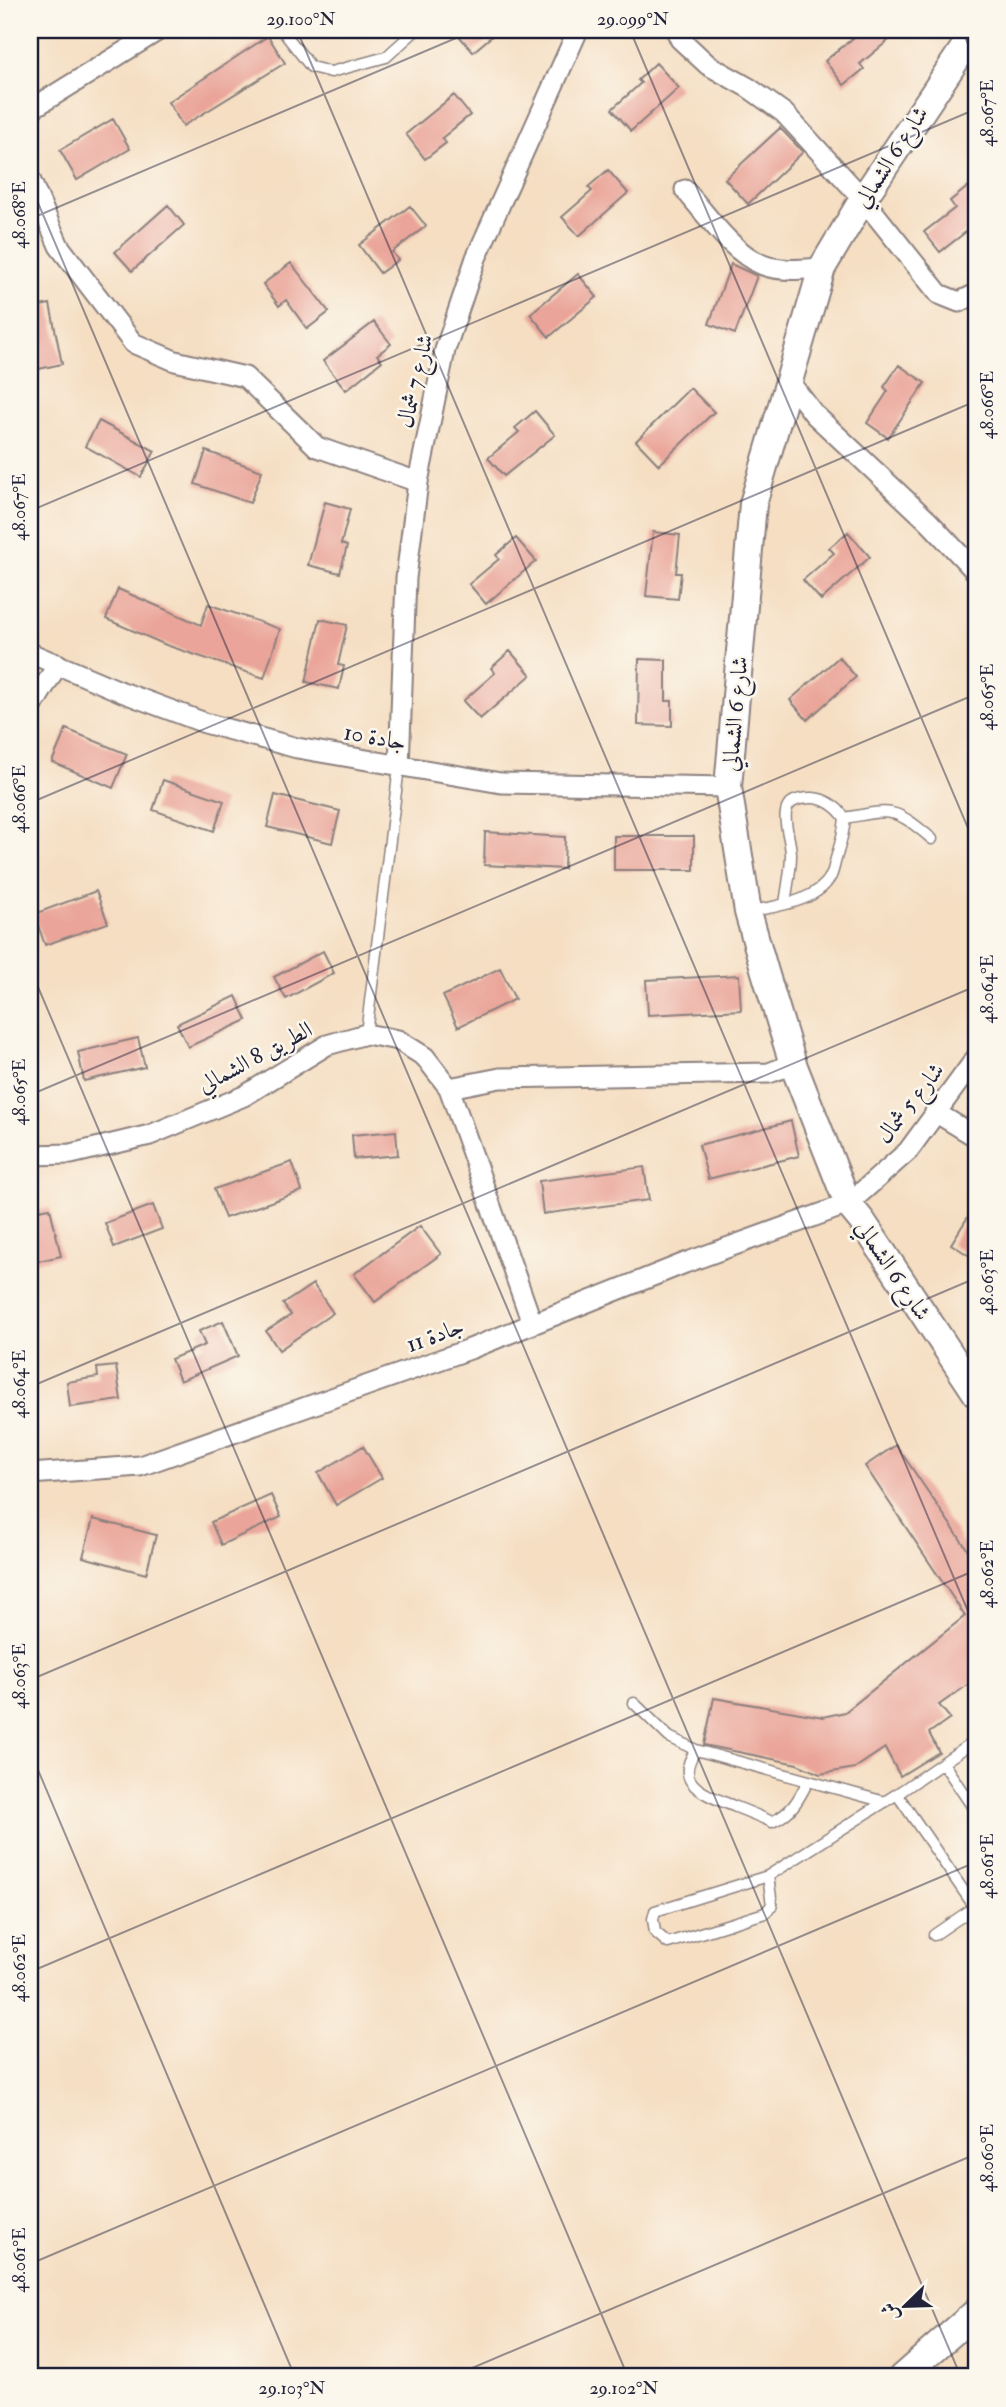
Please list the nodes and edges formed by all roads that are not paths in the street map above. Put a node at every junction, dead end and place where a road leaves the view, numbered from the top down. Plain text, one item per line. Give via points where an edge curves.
1 (159, 30) edge
2 (282, 30) edge
3 (416, 30) edge
4 (578, 30) edge
5 (676, 30) edge
6 (976, 31) edge
7 (30, 110) edge
8 (30, 179) edge
9 (685, 190) dead end
10 (863, 199) junction
11 (822, 268) junction
12 (976, 293) edge
13 (788, 380) junction
14 (418, 482) junction
15 (976, 572) edge
16 (30, 653) edge
17 (58, 664) junction
18 (30, 710) edge
19 (399, 767) junction
20 (728, 787) junction
21 (845, 818) junction
22 (932, 839) dead end
23 (785, 904) junction
24 (748, 912) junction
25 (366, 1034) junction
26 (976, 1058) edge
27 (793, 1064) junction
28 (449, 1088) junction
29 (935, 1112) junction
30 (976, 1137) edge
31 (30, 1155) edge
32 (848, 1205) junction
33 (532, 1323) junction
34 (976, 1393) edge
35 (30, 1474) edge
36 (634, 1703) dead end
37 (976, 1740) edge
38 (696, 1750) junction
39 (943, 1763) junction
40 (808, 1781) junction
41 (897, 1794) junction
42 (886, 1802) junction
43 (976, 1812) edge
44 (768, 1876) junction
45 (976, 1908) edge
46 (934, 1934) dead end
47 (976, 2312) edge
48 (902, 2377) edge

1 - 7 street
2 - 3 lane via 311,67 331,72 386,57
4 - 14 street, شارع 7 شمال via 476,258 445,350
5 - 10 street via 708,65 784,113
6 - 10 street, شارع 6 الشمالي
8 - 14 street via 59,246 132,343 175,361 245,377 317,447
9 - 11 street via 736,247 763,265
10 - 11 street, شارع 6 الشمالي
10 - 12 street via 939,294 959,302
11 - 13 street, شارع 6 الشمالي
13 - 15 street via 814,414
13 - 20 street, شارع 6 الشمالي via 753,504
14 - 19 street, شارع 7 شمال via 406,578
16 - 17 street, جادة 10
17 - 18 street
17 - 19 street, جادة 10 via 205,723 297,748
19 - 20 street, جادة 10 via 501,783
19 - 25 lane
20 - 24 street, شارع 6 الشمالي
21 - 22 lane via 896,813
21 - 23 lane via 831,875 815,892
21 - 23 lane via 832,804 816,798 787,808 791,853
23 - 24 lane
24 - 27 street, شارع 6 الشمالي
25 - 28 street, الطريق 8 الشمالي via 398,1040 425,1057
25 - 31 street, الطريق 8 الشمالي via 327,1045 244,1096 150,1135 71,1154
26 - 29 street, شارع 5 شمال
27 - 28 street via 769,1073 500,1078
27 - 32 street, شارع 6 الشمالي
28 - 33 street, الطريق 8 الشمالي
29 - 30 street
29 - 32 street, شارع 5 شمال via 908,1151
32 - 33 street, جادة 11
32 - 34 street, شارع 6 الشمالي
33 - 35 street, جادة 11 via 140,1466
36 - 38 lane via 669,1737
37 - 39 lane
38 - 40 lane
38 - 40 lane via 688,1761 688,1777 698,1791 772,1822 797,1803
39 - 41 lane
39 - 43 lane
40 - 42 lane
41 - 42 lane
41 - 45 lane
42 - 44 lane
44 - 44 lane via 655,1912 655,1932 668,1943 765,1913 772,1905
45 - 46 lane
47 - 48 street

